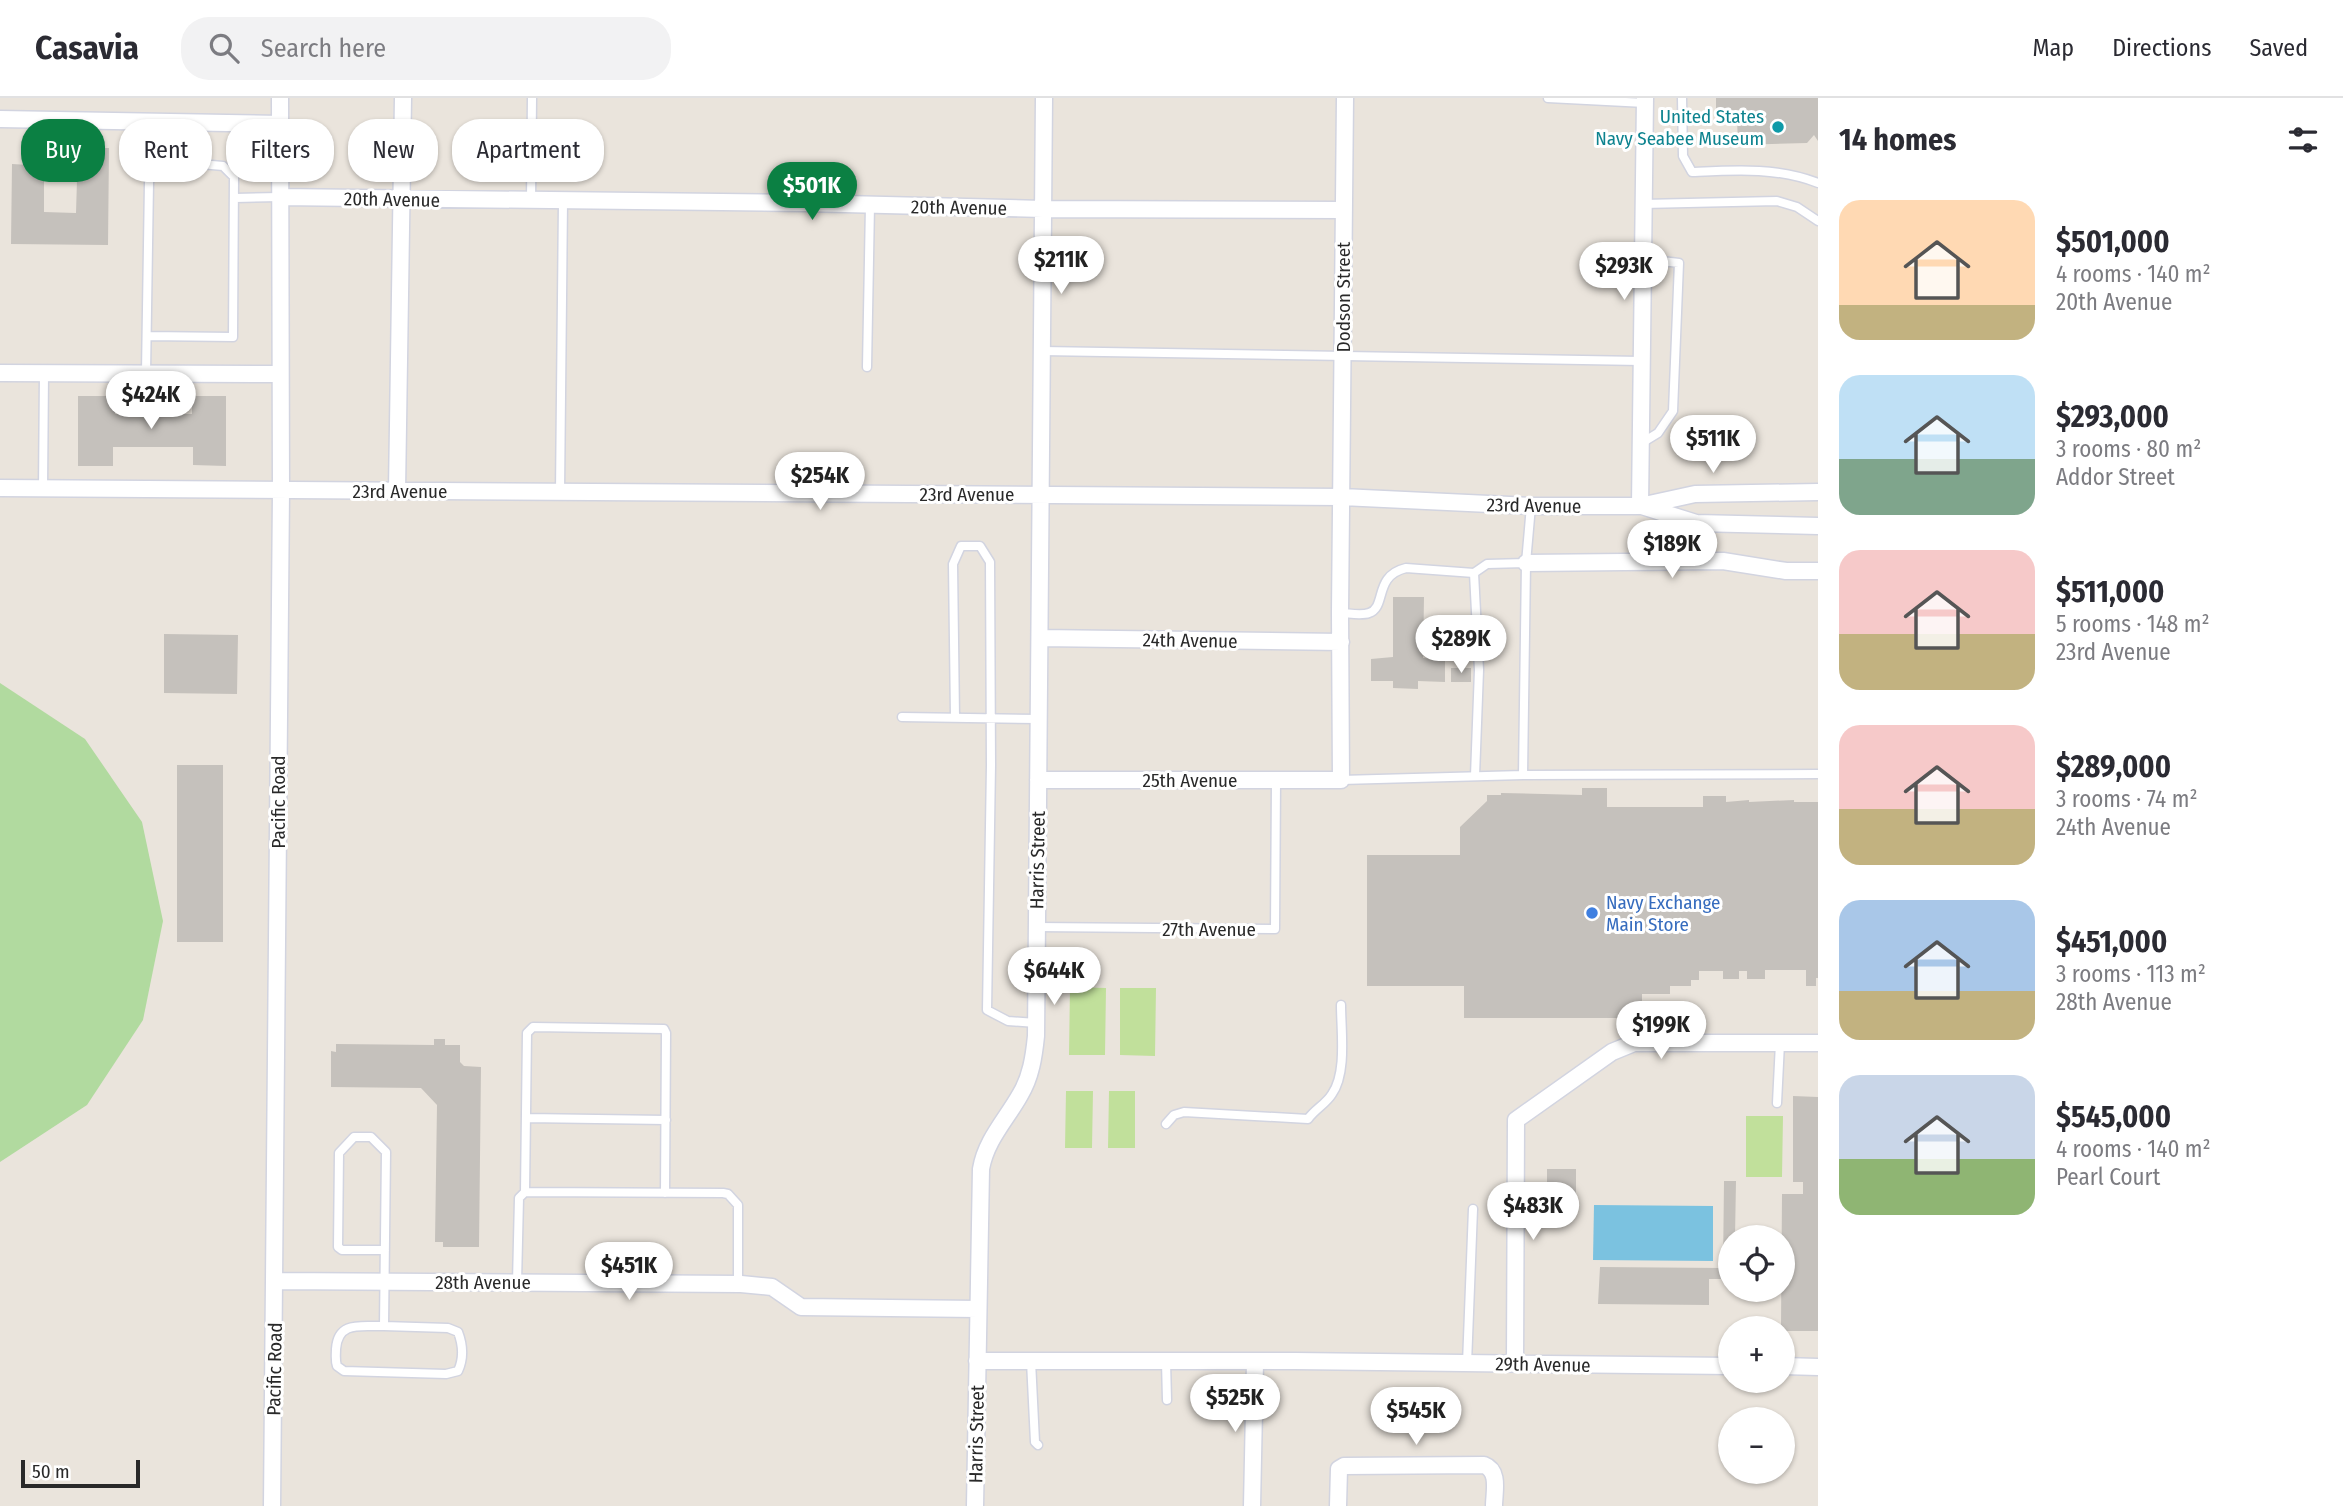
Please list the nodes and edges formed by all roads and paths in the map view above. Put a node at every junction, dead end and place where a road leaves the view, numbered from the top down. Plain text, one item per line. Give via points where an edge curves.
1 (280, 98) edge
2 (403, 98) edge
3 (532, 98) edge
4 (1044, 98) edge
5 (1345, 98) edge
6 (1548, 98) edge
7 (1682, 98) edge
8 (1645, 100) edge
9 (0, 118) edge
10 (280, 119) edge
11 (226, 123) edge
12 (280, 182) edge
13 (1818, 183) edge
14 (280, 197) junction
15 (235, 198) junction
16 (401, 200) junction
17 (531, 201) junction
18 (563, 201) junction
19 (1643, 204) junction
20 (870, 205) junction
21 (1043, 209) junction
22 (1343, 210) junction
23 (1818, 221) edge
24 (1643, 268) junction
25 (147, 336) junction
26 (1042, 351) junction
27 (1343, 355) junction
28 (1642, 361) junction
29 (867, 367) dead end
30 (0, 373) edge
31 (44, 373) junction
32 (146, 373) junction
33 (280, 374) junction
34 (1640, 444) junction
35 (0, 488) edge
36 (43, 489) junction
37 (281, 491) junction
38 (397, 492) junction
39 (559, 492) junction
40 (1818, 492) edge
41 (1040, 494) junction
42 (1342, 497) junction
43 (1531, 506) junction
44 (1640, 506) junction
45 (1818, 526) edge
46 (1526, 564) junction
47 (1818, 570) edge
48 (1474, 573) junction
49 (1340, 613) junction
50 (1040, 638) junction
51 (1341, 642) junction
52 (902, 717) dead end
53 (956, 718) junction
54 (990, 718) junction
55 (1039, 719) junction
56 (1818, 774) edge
57 (1523, 775) junction
58 (1475, 776) junction
59 (1038, 780) junction
60 (1276, 780) junction
61 (1341, 780) junction
62 (1036, 927) junction
63 (1341, 1005) dead end
64 (1036, 1023) junction
65 (1780, 1043) junction
66 (1818, 1043) edge
67 (1777, 1103) dead end
68 (527, 1118) junction
69 (666, 1120) junction
70 (1166, 1124) dead end
71 (525, 1192) junction
72 (665, 1193) junction
73 (1473, 1209) dead end
74 (385, 1250) junction
75 (275, 1281) junction
76 (385, 1282) junction
77 (517, 1283) junction
78 (738, 1284) junction
79 (978, 1309) junction
80 (384, 1326) junction
81 (977, 1362) junction
82 (1031, 1362) junction
83 (1166, 1362) junction
84 (1255, 1362) junction
85 (1467, 1364) junction
86 (1515, 1364) junction
87 (1718, 1366) edge
88 (1795, 1366) edge
89 (1818, 1367) edge
90 (1167, 1400) dead end
91 (1038, 1445) dead end
92 (272, 1506) edge
93 (975, 1506) edge
94 (1252, 1506) edge
95 (1338, 1506) edge
96 (1494, 1506) edge

1 - 10 street, Pacific Road
2 - 16 street
3 - 17 lane
4 - 21 street, Harris Street
5 - 22 street, Dodson Street
6 - 8 lane
7 - 13 lane via 1683,156 1692,172 1761,170
8 - 19 street
9 - 11 street
12 - 14 street, Pacific Road
14 - 15 lane
14 - 16 street, 20th Avenue
14 - 33 street, Pacific Road
15 - 25 lane via 233,337
15 - 25 lane via 234,177 223,166 155,164 149,182
16 - 17 street, 20th Avenue
16 - 38 street
17 - 18 street, 20th Avenue
18 - 20 street, 20th Avenue
18 - 39 lane
19 - 23 lane via 1777,201
19 - 24 street
20 - 21 street, 20th Avenue
20 - 29 lane
21 - 22 street, 20th Avenue
21 - 26 street, Harris Street
22 - 27 street, Dodson Street
24 - 28 street
24 - 34 lane via 1662,261 1679,263 1673,411 1658,433
25 - 32 lane
26 - 27 lane
26 - 41 street, Harris Street
27 - 28 lane
27 - 42 street, Dodson Street
28 - 34 street
30 - 31 street
31 - 32 street
31 - 36 lane
32 - 33 street
33 - 37 street, Pacific Road
34 - 44 street
35 - 36 street, 23rd Avenue
36 - 37 street, 23rd Avenue
37 - 38 street, 23rd Avenue
37 - 75 street, Pacific Road
38 - 39 street, 23rd Avenue
39 - 41 street, 23rd Avenue
40 - 44 street, 23rd Avenue via 1695,494
41 - 42 street, 23rd Avenue
41 - 50 street, Harris Street
42 - 43 street, 23rd Avenue
42 - 49 street, Dodson Street
43 - 44 street, 23rd Avenue
43 - 46 lane
44 - 45 street, 23rd Avenue via 1696,523
46 - 47 street via 1723,561
46 - 48 lane via 1487,565
46 - 57 lane
48 - 49 lane via 1399,570 1383,586 1376,608 1369,613
48 - 58 lane via 1479,670
49 - 51 street, Dodson Street
50 - 51 street, 24th Avenue
50 - 55 street, Harris Street
51 - 61 street, Dodson Street
52 - 53 lane
53 - 54 lane
53 - 54 lane via 953,565 961,546 980,546 990,562
54 - 55 lane
54 - 64 lane via 987,1010 1008,1021
55 - 59 street, Harris Street
56 - 57 lane
57 - 58 lane
58 - 61 lane
59 - 60 street, 25th Avenue
59 - 62 street, Harris Street
60 - 61 street, 25th Avenue
60 - 62 lane, 27th Avenue via 1275,929
62 - 64 street, Harris Street
63 - 70 lane via 1337,1087 1308,1119 1184,1112
64 - 79 street, Harris Street via 1027,1080 983,1154
65 - 66 street
65 - 67 lane
65 - 86 street via 1634,1043 1612,1052 1516,1120
68 - 69 lane
68 - 69 lane via 527,1033 533,1027 659,1027 667,1033
68 - 71 lane
69 - 72 lane
71 - 72 lane
71 - 77 lane via 519,1198
72 - 78 lane via 723,1193 735,1200
73 - 85 lane
74 - 74 lane via 386,1152 373,1138 354,1137 339,1153 338,1247
74 - 76 lane
75 - 76 street, 28th Avenue
75 - 92 street, Pacific Road
76 - 77 street, 28th Avenue
76 - 80 lane
77 - 78 street, 28th Avenue
78 - 79 street, 28th Avenue via 769,1285 801,1307
79 - 81 street, Harris Street
80 - 80 lane via 458,1332 462,1343 458,1371 344,1371 337,1366 337,1337 342,1331
81 - 82 street, 29th Avenue
81 - 93 street, Harris Street
82 - 83 street, 29th Avenue
82 - 91 lane
83 - 84 street, 29th Avenue
83 - 90 lane
84 - 85 street, 29th Avenue
84 - 94 street
85 - 86 street, 29th Avenue
86 - 87 street, 29th Avenue
88 - 89 street
95 - 96 street via 1337,1476 1343,1466 1484,1465 1494,1473

